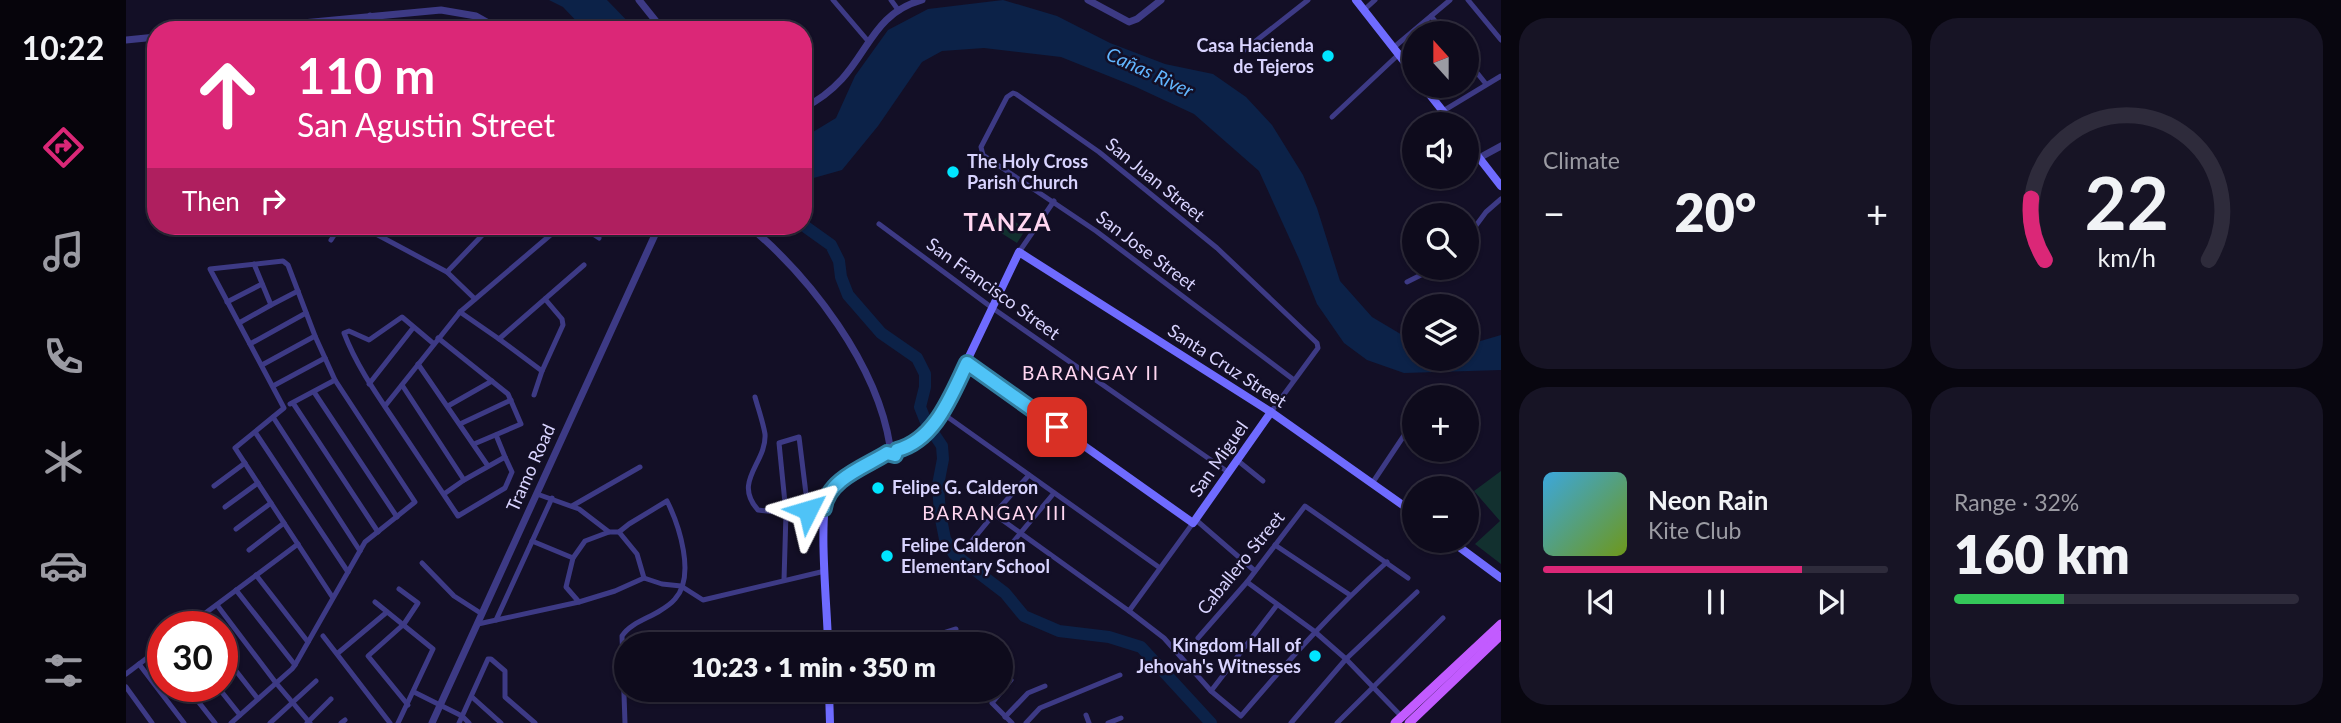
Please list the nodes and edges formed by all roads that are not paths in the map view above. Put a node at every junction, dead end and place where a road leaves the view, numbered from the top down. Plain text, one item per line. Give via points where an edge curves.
1 (639, 0) edge
2 (833, 0) edge
3 (891, 0) edge
4 (922, 0) edge
5 (1088, 0) edge
6 (1161, 0) edge
7 (1308, 0) edge
8 (1356, 0) edge
9 (1375, 0) edge
10 (1450, 0) edge
11 (1468, 0) edge
12 (1364, 10) junction
13 (899, 12) junction
14 (370, 15) junction
15 (1431, 16) junction
16 (313, 21) edge
17 (369, 21) edge
18 (484, 21) edge
19 (656, 21) edge
20 (1435, 21) edge
21 (147, 38) edge
22 (126, 40) edge
23 (1501, 40) edge
24 (868, 41) junction
25 (1243, 51) dead end
26 (1396, 51) junction
27 (1402, 59) edge
28 (1479, 75) edge
29 (1501, 76) edge
30 (1486, 84) junction
31 (1433, 98) edge
32 (812, 104) edge
33 (1443, 111) joint
34 (1332, 117) dead end
35 (1501, 146) edge
36 (980, 150) joint
37 (1479, 158) joint
38 (1501, 186) edge
39 (1501, 199) edge
40 (1054, 201) junction
41 (1479, 221) edge
42 (879, 224) dead end
43 (334, 235) edge
44 (378, 235) edge
45 (482, 235) edge
46 (550, 235) edge
47 (594, 235) edge
48 (655, 235) edge
49 (760, 235) edge
50 (599, 238) dead end
51 (331, 240) dead end
52 (1019, 252) junction
53 (254, 264) junction
54 (584, 265) dead end
55 (447, 272) junction
56 (1411, 280) edge
57 (1407, 282) dead end
58 (262, 284) junction
59 (298, 291) junction
60 (475, 299) junction
61 (545, 299) junction
62 (227, 302) junction
63 (271, 305) junction
64 (991, 307) junction
65 (460, 312) junction
66 (306, 313) junction
67 (239, 323) junction
68 (413, 328) junction
69 (315, 335) junction
70 (439, 338) junction
71 (499, 339) junction
72 (250, 344) junction
73 (434, 344) junction
74 (1318, 346) joint
75 (325, 358) junction
76 (967, 363) junction
77 (418, 364) junction
78 (261, 365) junction
79 (542, 371) junction
80 (335, 380) junction
81 (1294, 380) junction
82 (492, 381) junction
83 (369, 384) junction
84 (402, 385) junction
85 (272, 386) junction
86 (314, 392) junction
87 (534, 395) dead end
88 (755, 397) dead end
89 (510, 400) junction
90 (293, 403) junction
91 (384, 406) junction
92 (447, 406) junction
93 (284, 408) junction
94 (1271, 412) junction
95 (942, 413) junction
96 (273, 417) junction
97 (460, 424) junction
98 (255, 432) junction
99 (496, 435) junction
100 (1402, 442) edge
101 (474, 444) junction
102 (892, 450) junction
103 (505, 457) junction
104 (1237, 460) junction
105 (245, 463) junction
106 (488, 466) junction
107 (640, 467) dead end
108 (1228, 472) junction
109 (1029, 475) junction
110 (464, 480) junction
111 (1263, 481) dead end
112 (1373, 482) junction
113 (258, 483) junction
114 (215, 486) dead end
115 (1054, 493) junction
116 (444, 494) junction
117 (537, 494) junction
118 (552, 498) junction
119 (271, 503) junction
120 (1402, 504) edge
121 (572, 506) junction
122 (225, 507) dead end
123 (824, 508) junction
124 (808, 510) junction
125 (786, 513) junction
126 (994, 514) junction
127 (397, 517) junction
128 (1194, 521) junction
129 (284, 523) junction
130 (236, 529) dead end
131 (378, 532) junction
132 (609, 532) junction
133 (619, 532) junction
134 (1020, 534) junction
135 (532, 541) junction
136 (971, 541) dead end
137 (298, 544) junction
138 (1275, 545) junction
139 (1008, 548) dead end
140 (248, 550) dead end
141 (360, 551) junction
142 (1467, 553) edge
143 (573, 558) junction
144 (1387, 562) junction
145 (422, 563) dead end
146 (1160, 568) junction
147 (825, 571) junction
148 (1255, 571) junction
149 (348, 572) junction
150 (256, 575) junction
151 (644, 578) junction
152 (1408, 578) dead end
153 (1501, 578) edge
154 (784, 580) junction
155 (1247, 582) junction
156 (681, 586) junction
157 (399, 589) dead end
158 (236, 590) junction
159 (1417, 592) dead end
160 (1350, 595) junction
161 (333, 598) junction
162 (375, 602) dead end
163 (579, 603) junction
164 (217, 605) junction
165 (1277, 605) junction
166 (209, 611) edge
167 (1129, 611) junction
168 (387, 612) junction
169 (482, 614) junction
170 (1443, 618) dead end
171 (496, 620) junction
172 (404, 624) junction
173 (478, 624) junction
174 (1501, 624) edge
175 (956, 629) dead end
176 (1314, 631) junction
177 (828, 632) edge
178 (948, 632) edge
179 (1501, 635) edge
180 (323, 636) dead end
181 (1198, 638) dead end
182 (307, 642) junction
183 (338, 653) junction
184 (147, 658) edge
185 (1346, 659) junction
186 (139, 664) junction
187 (295, 665) junction
188 (238, 673) edge
189 (126, 674) edge
190 (1119, 675) dead end
191 (316, 681) dead end
192 (276, 683) junction
193 (1045, 686) dead end
194 (126, 687) edge
195 (1373, 687) junction
196 (1212, 691) junction
197 (414, 692) junction
198 (472, 697) junction
199 (258, 699) junction
200 (331, 699) dead end
201 (199, 702) edge
202 (230, 702) edge
203 (292, 702) junction
204 (829, 702) edge
205 (993, 702) edge
206 (408, 705) junction
207 (440, 705) junction
208 (240, 715) junction
209 (1086, 715) dead end
210 (462, 716) junction
211 (1005, 717) junction
212 (1121, 718) dead end
213 (1403, 721) edge
214 (308, 722) edge
215 (152, 723) edge
216 (184, 723) edge
217 (215, 723) edge
218 (231, 723) edge
219 (270, 723) edge
220 (390, 723) edge
221 (398, 723) edge
222 (432, 723) edge
223 (458, 723) edge
224 (469, 723) edge
225 (501, 723) edge
226 (535, 723) edge
227 (625, 723) edge
228 (830, 723) edge
229 (1012, 723) edge
230 (1026, 723) edge
231 (1089, 723) edge
232 (1108, 723) edge
233 (1291, 723) edge
234 (1337, 723) edge

1 - 19 street
2 - 24 street
3 - 13 street
4 - 13 street
5 - 6 street via 1129,22
7 - 25 street
8 - 12 main road
9 - 12 street
10 - 15 street
11 - 23 street
12 - 26 main road
13 - 24 street
14 - 16 street
14 - 17 street
14 - 18 street via 441,10
15 - 20 street
15 - 26 street
21 - 22 street
24 - 32 street via 843,78
26 - 27 main road
26 - 34 street
28 - 30 street
29 - 30 street
30 - 33 street
31 - 33 main road
35 - 37 street
36 - 40 street, San Jose Street
36 - 74 street, San Juan Street via 1007,97 1016,94 1099,152 1217,248
37 - 38 main road
39 - 41 street
40 - 52 street
40 - 81 street, San Jose Street
42 - 64 street, San Francisco Street
43 - 51 street
44 - 55 street
45 - 55 street
46 - 60 street
47 - 50 street
48 - 117 street, Tramo Road
49 - 102 street via 797,271 855,353
52 - 64 main road
52 - 94 main road, Santa Cruz Street
53 - 58 street
53 - 59 street via 286,262
53 - 62 street via 210,269
54 - 61 street
55 - 60 street
56 - 57 street
58 - 62 street
58 - 63 street
59 - 63 street
59 - 66 street
60 - 65 street
61 - 71 street
61 - 79 street via 563,325
62 - 67 street
63 - 67 street
64 - 76 main road
64 - 108 street, San Francisco Street
65 - 70 street
65 - 71 street
66 - 69 street
66 - 72 street
67 - 72 street
68 - 73 street
68 - 83 street
68 - 83 street via 402,317 369,340 344,331
69 - 75 street
69 - 78 street
70 - 73 street
70 - 82 street
71 - 79 street
72 - 78 street
73 - 77 street
74 - 81 street, San Miguel
75 - 80 street
75 - 85 street
76 - 95 main road
76 - 128 main road
77 - 84 street
77 - 92 street
78 - 85 street
79 - 87 street
80 - 86 street
80 - 127 street via 415,502
81 - 94 street, San Miguel
82 - 89 street
82 - 92 street
83 - 91 street
84 - 91 street
84 - 110 street
85 - 93 street
86 - 90 street
86 - 127 street
88 - 125 street via 765,435 747,481 752,503 758,509
89 - 97 street
89 - 99 street via 521,424
90 - 93 street
90 - 131 street
91 - 116 street
92 - 97 street
93 - 96 street
94 - 104 main road, San Miguel
94 - 112 main road, Santa Cruz Street
95 - 102 main road via 921,438
95 - 109 street
96 - 98 street
96 - 141 street
97 - 101 street
98 - 105 street via 235,449
98 - 149 street
99 - 101 street
99 - 103 street
100 - 112 street
101 - 106 street
102 - 123 main road via 837,484
103 - 106 street
103 - 116 street via 512,472 505,488 458,516
104 - 108 main road, San Miguel
104 - 111 street
105 - 113 street
105 - 114 street
106 - 110 street
107 - 121 street
108 - 128 main road, San Miguel
109 - 115 street
109 - 126 street
110 - 116 street
112 - 120 main road, Santa Cruz Street
113 - 119 street
113 - 122 street
115 - 134 street
115 - 146 street
117 - 118 street
117 - 169 street, Tramo Road
118 - 121 street
118 - 135 street
119 - 129 street
119 - 130 street
121 - 132 street
123 - 124 street
123 - 147 main road
124 - 125 street
124 - 125 street via 799,437 779,443
125 - 154 street
126 - 134 street
126 - 136 street
127 - 131 street
128 - 146 street
128 - 148 street
129 - 137 street
129 - 140 street
131 - 141 street
132 - 133 street
132 - 143 street via 585,541
133 - 151 street via 637,555
133 - 156 street via 667,501 685,556
134 - 139 street
134 - 167 street
135 - 143 street
135 - 171 street
137 - 150 street
137 - 161 street
138 - 144 street, Caballero Street via 1305,506
138 - 148 street, Caballero Street
138 - 160 street
141 - 149 street
142 - 153 main road
143 - 163 street via 566,587
144 - 152 street
144 - 160 street
145 - 169 street via 454,596
146 - 167 street
147 - 154 street
147 - 177 main road
148 - 155 street, Caballero Street
149 - 161 street
150 - 158 street
150 - 182 street
151 - 156 street
151 - 163 street
154 - 156 street via 704,600
155 - 165 street
155 - 181 street, Caballero Street
156 - 227 street via 677,598 622,636
157 - 172 street via 418,603
158 - 164 street
158 - 187 street
159 - 185 street
160 - 176 street
161 - 182 street
162 - 168 street
163 - 171 street
164 - 166 street
164 - 192 street
165 - 176 street
165 - 196 street
167 - 196 street via 1164,638
168 - 172 street
168 - 183 street
169 - 173 street, Tramo Road
170 - 195 street
171 - 173 street
172 - 197 street via 433,649
172 - 206 street via 368,656
173 - 207 street, Tramo Road
174 - 213 main road
175 - 178 street
176 - 185 street
176 - 196 street via 1241,716
179 - 213 main road
180 - 183 street
182 - 187 street
183 - 220 street
184 - 186 street
185 - 195 street
185 - 233 street
186 - 189 street
186 - 216 street
187 - 192 street
188 - 199 street
190 - 230 street via 1040,708
191 - 203 street
192 - 199 street
192 - 203 street
193 - 211 street via 1028,693
194 - 215 street
195 - 213 street
195 - 234 street
197 - 206 street
197 - 207 street
198 - 210 street
198 - 225 street
198 - 226 street via 491,659 505,671 505,697
199 - 208 street
200 - 214 street
201 - 217 street
202 - 208 street
203 - 214 street
203 - 219 street
204 - 228 main road
205 - 211 street
206 - 221 street
207 - 210 street
207 - 222 street, Tramo Road
208 - 218 street
209 - 231 street
210 - 223 street
210 - 224 street
211 - 229 street
212 - 232 street

